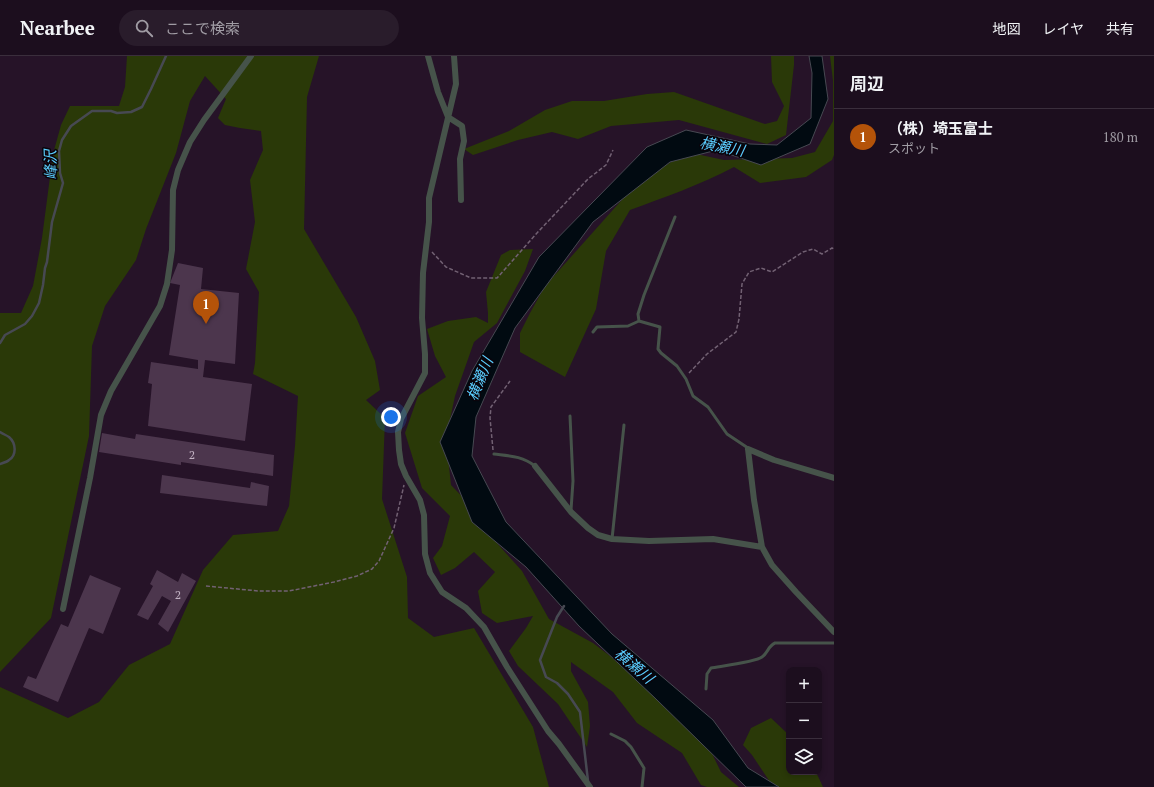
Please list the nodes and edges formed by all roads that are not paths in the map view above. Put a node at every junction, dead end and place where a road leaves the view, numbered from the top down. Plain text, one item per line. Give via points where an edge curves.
1 (251, 56) edge
2 (428, 56) edge
3 (454, 56) edge
4 (448, 117) junction
5 (461, 200) dead end
6 (675, 217) dead end
7 (639, 321) junction
8 (593, 332) dead end
9 (570, 416) dead end
10 (624, 425) dead end
11 (748, 449) junction
12 (494, 454) road end
13 (535, 466) joint
14 (834, 478) edge
15 (571, 512) junction
16 (612, 539) junction
17 (762, 547) junction
18 (63, 609) dead end
19 (834, 632) edge
20 (834, 643) edge
21 (706, 689) dead end
22 (611, 734) dead end
23 (590, 787) edge
24 (642, 787) edge

1 - 18 street via 193,136 178,170 173,190 172,250 167,284 160,306 100,415
2 - 4 street
3 - 4 street via 456,84
4 - 5 street via 462,126 464,141 460,158
4 - 23 street via 429,198 422,311 425,373 398,432 401,464 420,500 424,515 425,554 430,573 442,592 466,608 484,627 548,731
6 - 7 lane via 644,295 638,314
7 - 8 lane via 628,326 597,327
7 - 11 lane via 660,327 658,349 677,366 693,396 708,408 727,434
9 - 15 lane via 573,481
10 - 16 lane
11 - 14 street via 774,460
11 - 17 street
12 - 13 lane via 527,460
13 - 15 street
15 - 16 street via 598,535
16 - 17 street via 713,539
17 - 19 street via 772,565
20 - 21 lane via 775,643 770,645 765,655 758,660 711,668 707,674
22 - 24 lane via 631,747 644,768

